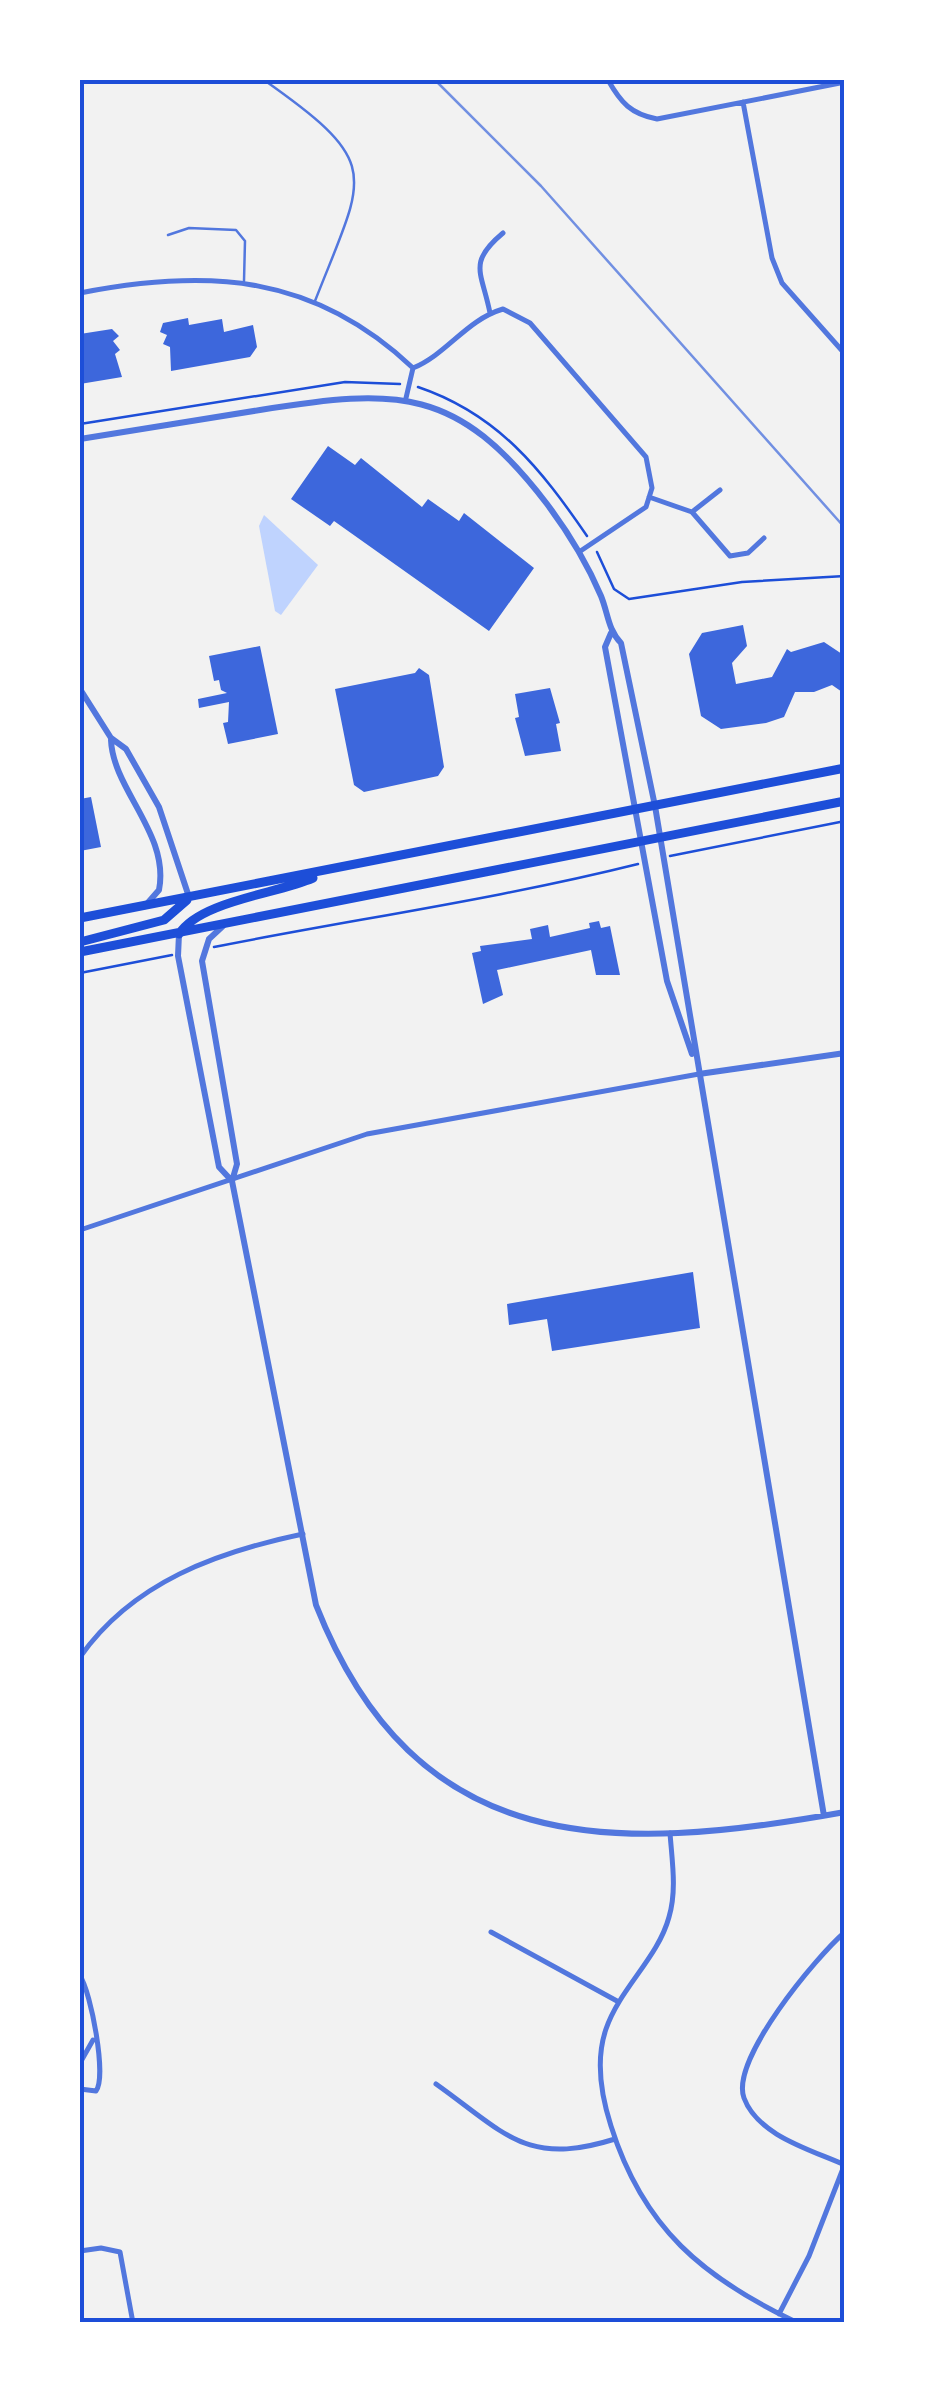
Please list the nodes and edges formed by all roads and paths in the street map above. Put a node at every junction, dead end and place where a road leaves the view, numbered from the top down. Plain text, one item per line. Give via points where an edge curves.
1 (264, 80) edge
2 (608, 80) edge
3 (845, 82) edge
4 (744, 102) junction
5 (503, 234) dead end
6 (168, 235) dead end
7 (244, 282) junction
8 (80, 293) edge
9 (315, 301) junction
10 (490, 312) junction
11 (845, 354) edge
12 (412, 368) junction
13 (408, 386) junction
14 (406, 398) junction
15 (80, 424) edge
16 (80, 439) edge
17 (720, 490) dead end
18 (649, 497) junction
19 (692, 512) junction
20 (764, 538) dead end
21 (592, 544) junction
22 (579, 552) junction
23 (845, 576) edge
24 (611, 633) junction
25 (80, 689) edge
26 (111, 738) junction
27 (845, 768) edge
28 (845, 802) edge
29 (655, 806) junction
30 (638, 809) junction
31 (845, 821) edge
32 (660, 839) junction
33 (644, 842) junction
34 (663, 858) junction
35 (648, 862) junction
36 (330, 870) junction
37 (189, 898) junction
38 (144, 908) junction
39 (80, 918) edge
40 (224, 925) junction
41 (179, 934) junction
42 (80, 942) edge
43 (204, 949) junction
44 (80, 952) edge
45 (178, 954) junction
46 (80, 972) edge
47 (845, 1053) edge
48 (698, 1074) junction
49 (232, 1181) junction
50 (80, 1230) edge
51 (303, 1534) junction
52 (80, 1658) edge
53 (845, 1812) edge
54 (824, 1816) junction
55 (670, 1834) junction
56 (491, 1932) dead end
57 (845, 1932) edge
58 (80, 1976) edge
59 (618, 2000) junction
60 (95, 2037) junction
61 (80, 2063) edge
62 (436, 2084) dead end
63 (80, 2089) edge
64 (615, 2139) junction
65 (845, 2165) edge
66 (80, 2250) edge
67 (779, 2314) junction
68 (133, 2323) edge
69 (798, 2323) edge

1 - 9 lane via 328,127 356,174 354,201
2 - 4 street via 624,107 639,116
3 - 4 street
4 - 11 street via 782,284
5 - 10 street via 477,264
6 - 7 lane via 188,228 236,230 244,241
7 - 8 street via 137,282
7 - 9 street
9 - 12 street via 386,342
10 - 12 street via 435,359
10 - 18 street via 503,309 530,323 646,457
12 - 13 street
13 - 14 street
13 - 15 path via 345,382
13 - 21 path via 459,403 523,448
14 - 16 street via 333,398
14 - 22 street via 460,419 492,442
17 - 19 street
18 - 19 street
18 - 21 street via 646,507
19 - 20 street via 730,556 748,553
21 - 22 street
21 - 23 path via 614,589 629,599
22 - 24 street
24 - 29 street via 621,644
24 - 30 street via 605,647
25 - 26 street
26 - 37 street via 126,748 159,808
26 - 38 street via 112,759 158,862 159,890
27 - 29 highway
28 - 32 highway
29 - 30 highway
29 - 32 street
30 - 33 street
30 - 36 highway
31 - 34 path
32 - 33 highway
32 - 34 street
33 - 35 street
33 - 40 highway
34 - 48 street
35 - 43 path
35 - 48 street via 668,981
36 - 37 highway
36 - 41 highway via 280,892 201,912
37 - 38 highway
37 - 42 highway via 164,920
38 - 39 highway
40 - 41 highway
40 - 43 street
41 - 44 highway
41 - 45 street
43 - 49 street via 237,1164
45 - 46 path
45 - 49 street via 219,1168
47 - 48 street
48 - 49 street via 367,1134
48 - 54 street
49 - 50 street
49 - 51 street
51 - 52 street via 234,1549 179,1572 128,1606
51 - 55 street via 316,1605 339,1662 375,1718 422,1764 477,1801 539,1824 599,1835
53 - 54 street
54 - 55 street
55 - 59 street via 669,1918
56 - 59 street
57 - 65 street via 752,2050 741,2083 744,2101 770,2130
58 - 60 street
59 - 64 street via 604,2033 600,2069
60 - 61 street
60 - 63 street via 101,2085 88,2093
62 - 64 street via 536,2150 572,2152
64 - 67 street via 636,2193 667,2236
65 - 67 street
66 - 68 street via 120,2252
67 - 69 street

